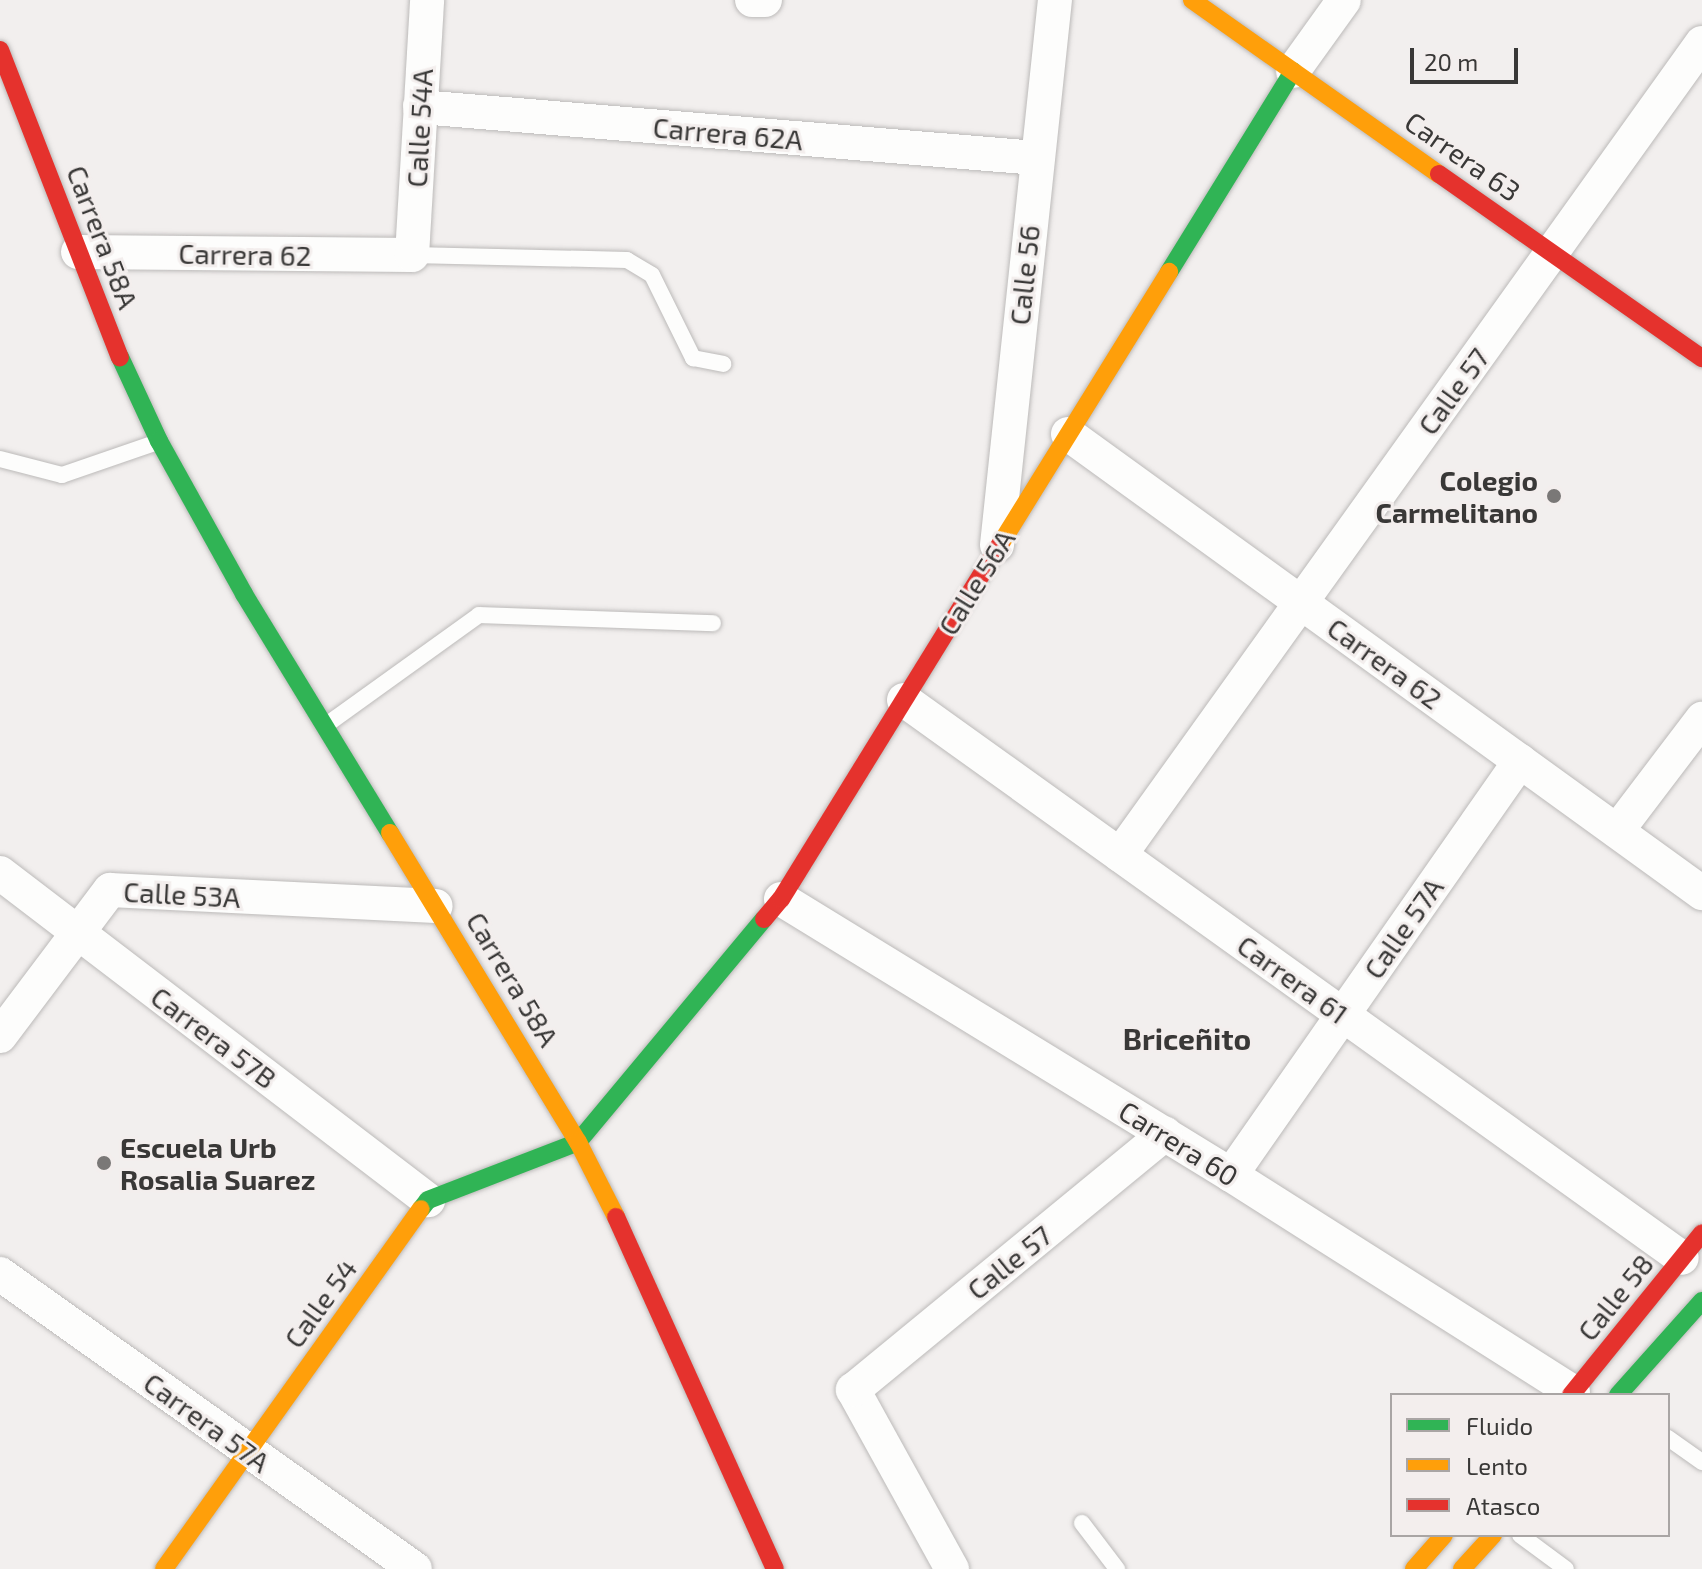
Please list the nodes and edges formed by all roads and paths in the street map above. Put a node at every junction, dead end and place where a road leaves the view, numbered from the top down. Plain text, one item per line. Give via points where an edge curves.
1 (427, 0) edge
2 (1055, 0) edge
3 (1344, 0) edge
4 (1195, 1) edge
5 (1702, 43) edge
6 (0, 50) edge
7 (1293, 71) junction
8 (420, 107) junction
9 (1036, 158) junction
10 (78, 252) junction
11 (1552, 253) junction
12 (412, 255) junction
13 (1702, 358) edge
14 (723, 364) dead end
15 (1068, 434) junction
16 (159, 441) junction
17 (0, 459) edge
18 (997, 550) junction
19 (1301, 602) junction
20 (713, 623) dead end
21 (904, 700) junction
22 (1702, 719) edge
23 (324, 726) junction
24 (1520, 761) junction
25 (1617, 831) junction
26 (1120, 855) junction
27 (0, 873) edge
28 (1702, 893) edge
29 (781, 899) junction
30 (436, 906) junction
31 (78, 933) junction
32 (1342, 1014) junction
33 (0, 1036) edge
34 (1165, 1134) junction
35 (578, 1142) junction
36 (1231, 1175) junction
37 (428, 1200) junction
38 (1692, 1246) edge
39 (0, 1274) edge
40 (1702, 1301) edge
41 (1570, 1393) edge
42 (1573, 1393) edge
43 (1620, 1393) edge
44 (1670, 1439) edge
45 (248, 1452) junction
46 (1702, 1462) edge
47 (1082, 1523) dead end
48 (1442, 1537) edge
49 (1491, 1537) edge
50 (1523, 1537) edge
51 (164, 1569) edge
52 (415, 1569) edge
53 (775, 1569) edge
54 (952, 1569) edge
55 (1117, 1569) edge
56 (1414, 1569) edge
57 (1462, 1569) edge
58 (1566, 1569) edge

1 - 8 street, Calle 54A
2 - 9 street, Calle 56
3 - 7 street, Calle 56A
4 - 7 street, Carrera 63
5 - 11 street, Calle 57
6 - 10 street, Carrera 58A
7 - 11 street, Carrera 63
7 - 15 street, Calle 56A
8 - 9 street, Carrera 62A
8 - 12 street, Calle 54A
9 - 18 street, Calle 56
10 - 12 street, Carrera 62
10 - 16 street, Carrera 58A
11 - 13 street, Carrera 63
11 - 19 street, Calle 57
12 - 14 lane via 627,260 652,275 693,358
15 - 18 street, Calle 56A
15 - 19 street, Carrera 62
16 - 17 lane via 62,475
16 - 23 street, Carrera 58A
18 - 21 street, Calle 56A
19 - 24 street, Carrera 62
19 - 26 street, Calle 57
20 - 23 lane via 479,615
21 - 26 street, Carrera 61
21 - 29 street, Calle 56A
22 - 25 street
23 - 30 street, Carrera 58A
24 - 25 street, Carrera 62
24 - 32 street, Calle 57A
25 - 28 street, Carrera 62
26 - 32 street, Carrera 61
27 - 31 street, Carrera 57B
29 - 34 street, Carrera 60
29 - 35 street, Calle 56A
30 - 31 street, Calle 53A via 110,890
30 - 35 street, Carrera 58A
31 - 33 street, Calle 53A
31 - 37 street, Carrera 57B
32 - 36 street, Calle 57A
32 - 38 street, Carrera 61
34 - 36 street, Carrera 60
34 - 54 street, Calle 57 via 853,1390
35 - 37 street
35 - 53 street, Carrera 58A via 639,1261
36 - 41 street, Carrera 60
37 - 45 street, Calle 54
38 - 42 street, Calle 58
39 - 45 street, Carrera 57A
40 - 43 street
44 - 46 lane
45 - 51 street, Calle 54
45 - 52 street, Carrera 57A
47 - 55 lane
48 - 56 street
49 - 57 street
50 - 58 lane

